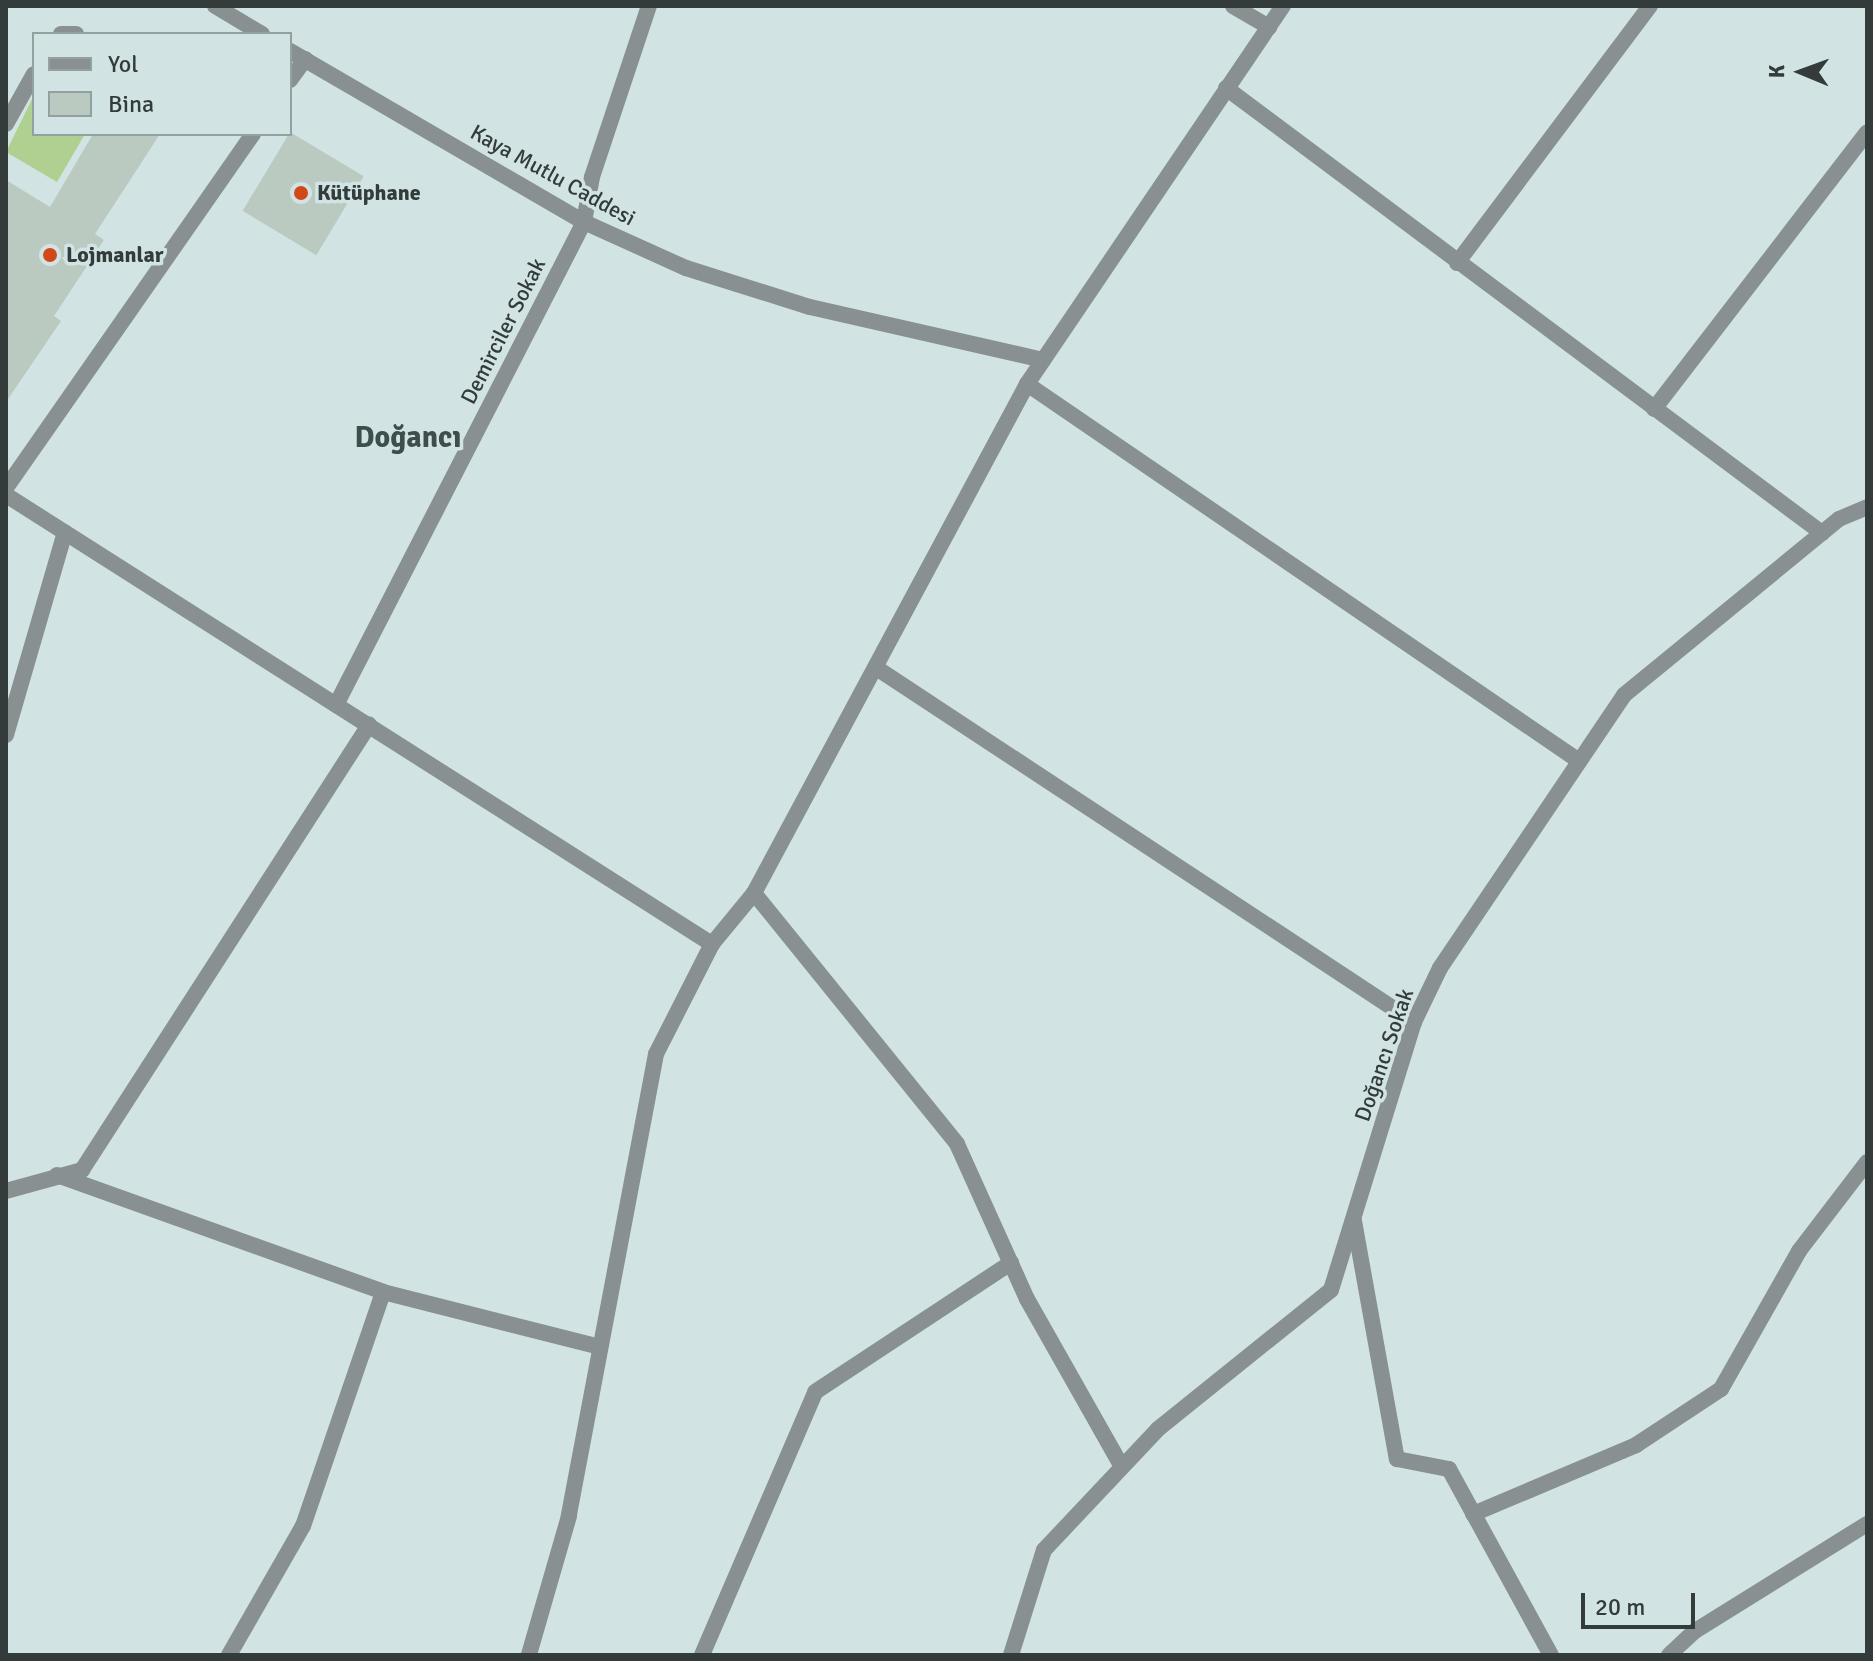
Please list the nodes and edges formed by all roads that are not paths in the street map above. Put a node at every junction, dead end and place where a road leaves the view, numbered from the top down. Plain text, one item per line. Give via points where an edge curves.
1 (215, 6) edge
2 (649, 6) edge
3 (1233, 6) edge
4 (1283, 6) edge
5 (1650, 6) edge
6 (1269, 27) junction
7 (259, 32) edge
8 (297, 55) edge
9 (32, 78) edge
10 (1226, 88) junction
11 (6, 124) edge
12 (1867, 132) edge
13 (252, 136) edge
14 (584, 222) junction
15 (1457, 263) junction
16 (1043, 360) junction
17 (1027, 384) junction
18 (1654, 409) junction
19 (6, 488) edge
20 (6, 495) edge
21 (1867, 507) edge
22 (65, 532) junction
23 (1822, 533) junction
24 (878, 669) junction
25 (336, 705) junction
26 (369, 725) junction
27 (6, 735) edge
28 (1579, 761) junction
29 (754, 893) junction
30 (712, 944) junction
31 (1414, 1022) junction
32 (1867, 1162) edge
33 (57, 1175) junction
34 (6, 1191) edge
35 (1354, 1219) junction
36 (1011, 1263) junction
37 (383, 1292) junction
38 (600, 1347) junction
39 (1122, 1467) junction
40 (1473, 1514) junction
41 (1867, 1524) edge
42 (229, 1655) edge
43 (529, 1655) edge
44 (702, 1655) edge
45 (1011, 1655) edge
46 (1551, 1655) edge
47 (1669, 1655) edge

1 - 7 street
2 - 14 street, Demirciler Sokak via 592,177
3 - 6 street
4 - 6 street
5 - 15 street
6 - 10 street
8 - 14 street, Kaya Mutlu Caddesi
9 - 11 street
10 - 15 street
10 - 16 street
12 - 18 street
13 - 19 street
14 - 16 street, Kaya Mutlu Caddesi via 686,268 810,307
14 - 25 street, Demirciler Sokak
15 - 18 street
16 - 17 street
17 - 24 street
17 - 28 street
18 - 23 street
20 - 22 street
21 - 23 street, Doğancı Sokak
22 - 25 street
22 - 27 street
23 - 28 street, Doğancı Sokak via 1624,695
24 - 29 street
24 - 31 street
25 - 26 street
26 - 30 street
26 - 33 street via 82,1170
28 - 31 street, Doğancı Sokak via 1440,968
29 - 30 street
29 - 36 street via 957,1144
30 - 38 street via 656,1054
31 - 35 street, Doğancı Sokak
32 - 40 street via 1799,1251 1721,1389 1636,1445
33 - 34 street
33 - 37 street
35 - 39 street, Doğancı Sokak via 1331,1290 1158,1429
35 - 40 street via 1397,1459 1449,1469
36 - 39 street
36 - 44 street via 815,1392
37 - 38 street
37 - 42 street via 303,1526
38 - 43 street via 569,1516
39 - 45 street, Doğancı Sokak via 1044,1550
40 - 46 street
41 - 47 street via 1695,1631

